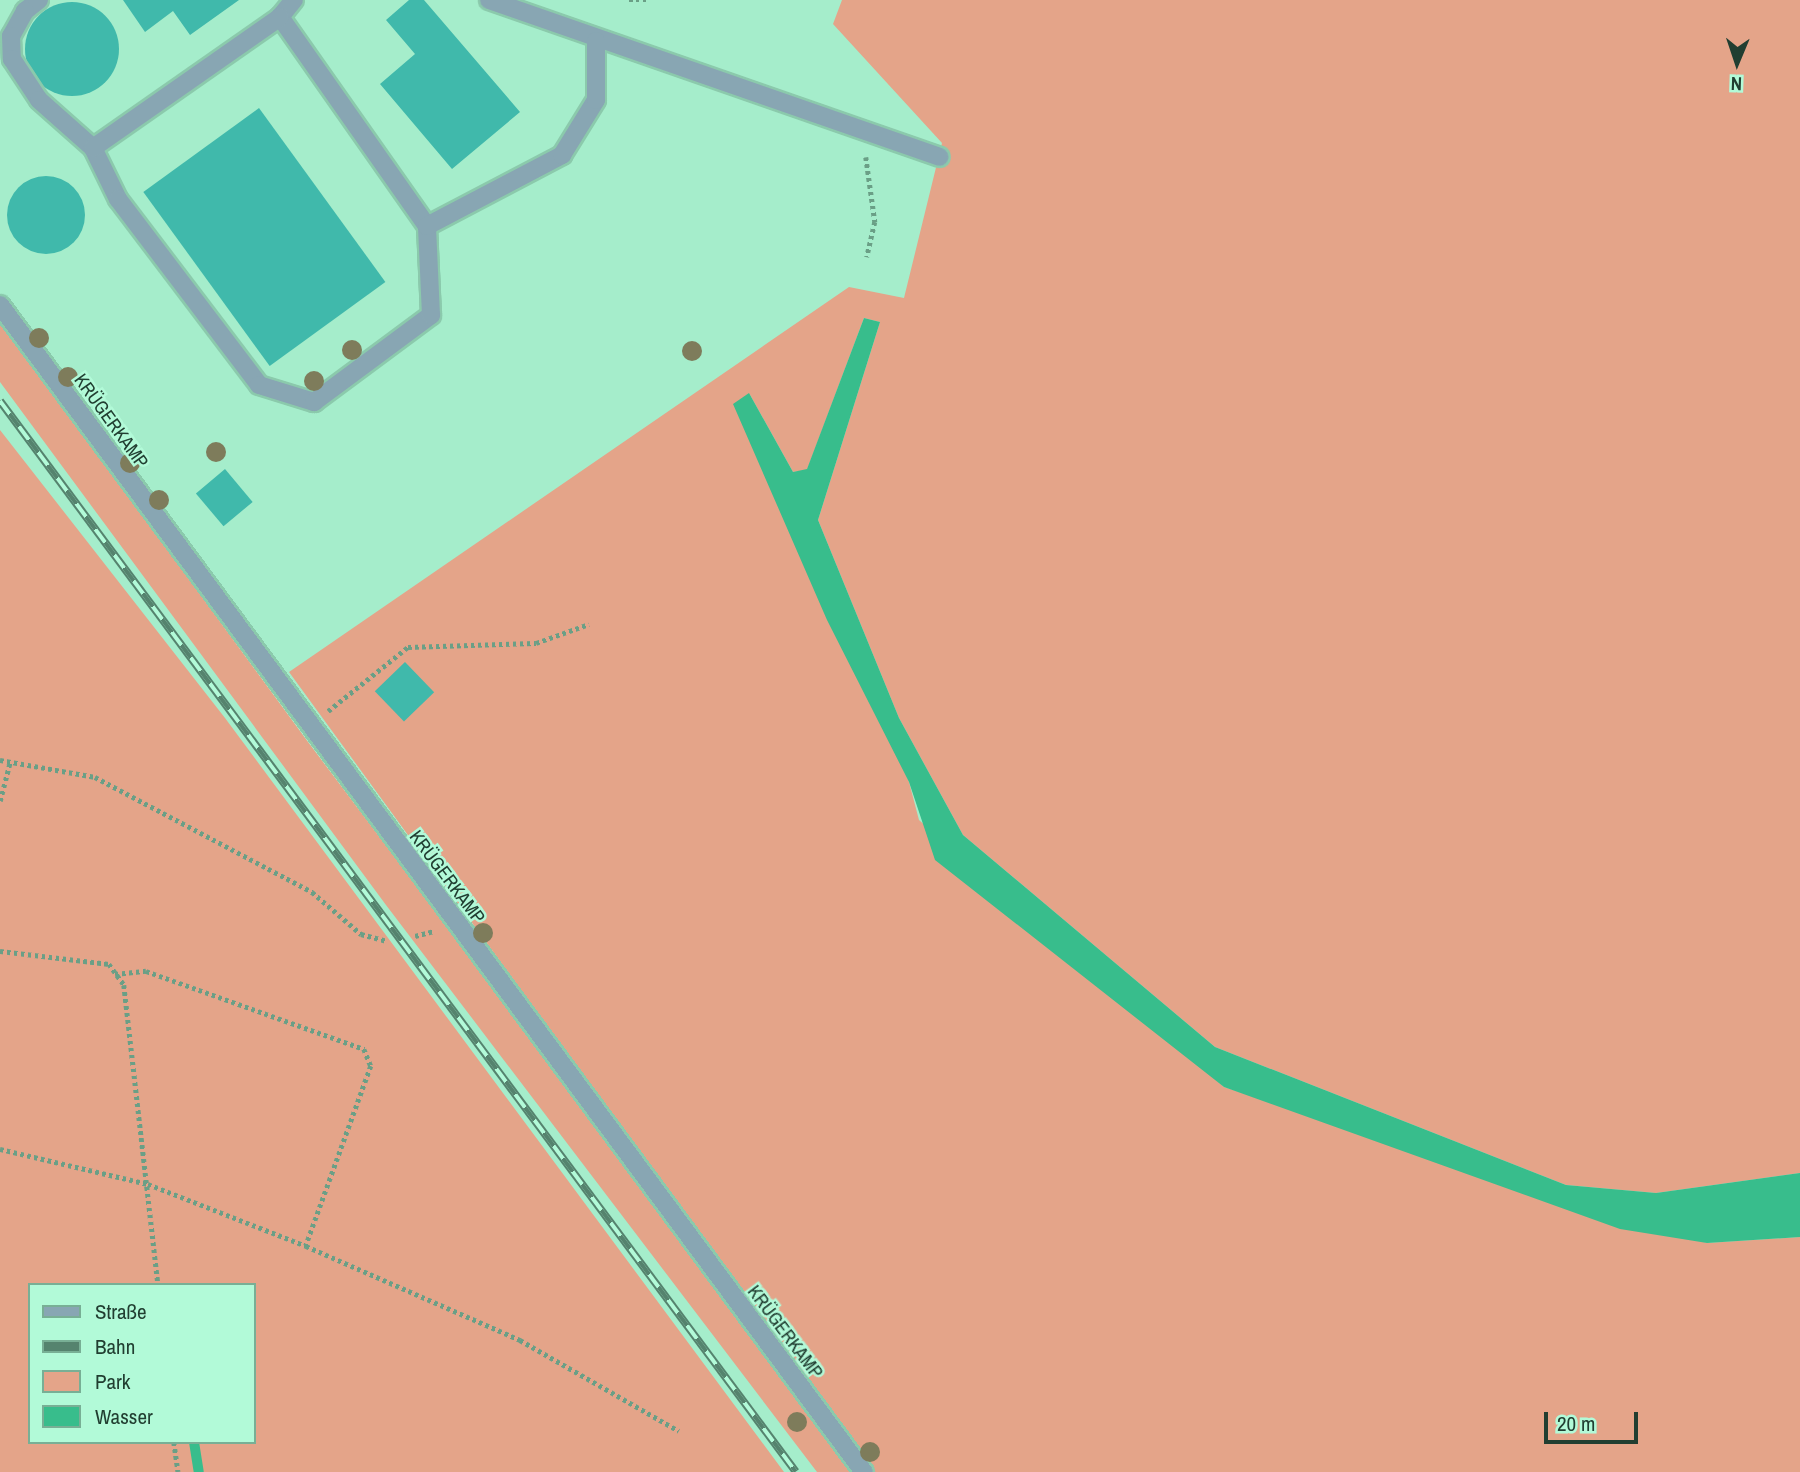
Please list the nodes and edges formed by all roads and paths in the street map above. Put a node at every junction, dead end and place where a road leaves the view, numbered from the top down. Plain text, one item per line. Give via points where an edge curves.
1 (39, 0) edge
2 (294, 0) edge
3 (489, 0) edge
4 (629, 0) edge
5 (646, 0) edge
6 (280, 17) junction
7 (596, 40) junction
8 (862, 133) junction
9 (93, 148) junction
10 (939, 157) dead end
11 (427, 226) junction
12 (867, 257) dead end
13 (0, 305) edge
14 (589, 624) dead end
15 (309, 727) junction
16 (0, 760) edge
17 (10, 762) junction
18 (0, 801) edge
19 (387, 941) dead end
20 (0, 951) edge
21 (116, 974) junction
22 (0, 1149) edge
23 (148, 1184) junction
24 (306, 1246) junction
25 (158, 1283) edge
26 (679, 1431) dead end
27 (174, 1444) edge
28 (178, 1472) edge
29 (864, 1472) edge

1 - 9 lane via 24,11 11,36 12,59 39,100
2 - 6 lane
3 - 7 lane
4 - 5 path
6 - 9 lane
6 - 11 lane
7 - 8 lane
7 - 11 lane via 596,100 562,155
8 - 10 lane
8 - 12 path via 875,222
9 - 11 lane via 118,199 259,384 314,402 431,315
13 - 15 lane, KRÜGERKAMP
14 - 15 path via 536,643 408,647
15 - 29 lane, KRÜGERKAMP
16 - 17 path
17 - 18 path
17 - 19 path via 96,777 312,892 361,934
20 - 21 path via 80,958 109,964
21 - 23 path via 124,985
21 - 24 path via 146,971 364,1049 371,1066
22 - 23 path
23 - 24 path
23 - 25 path
24 - 26 path via 520,1340
27 - 28 path

